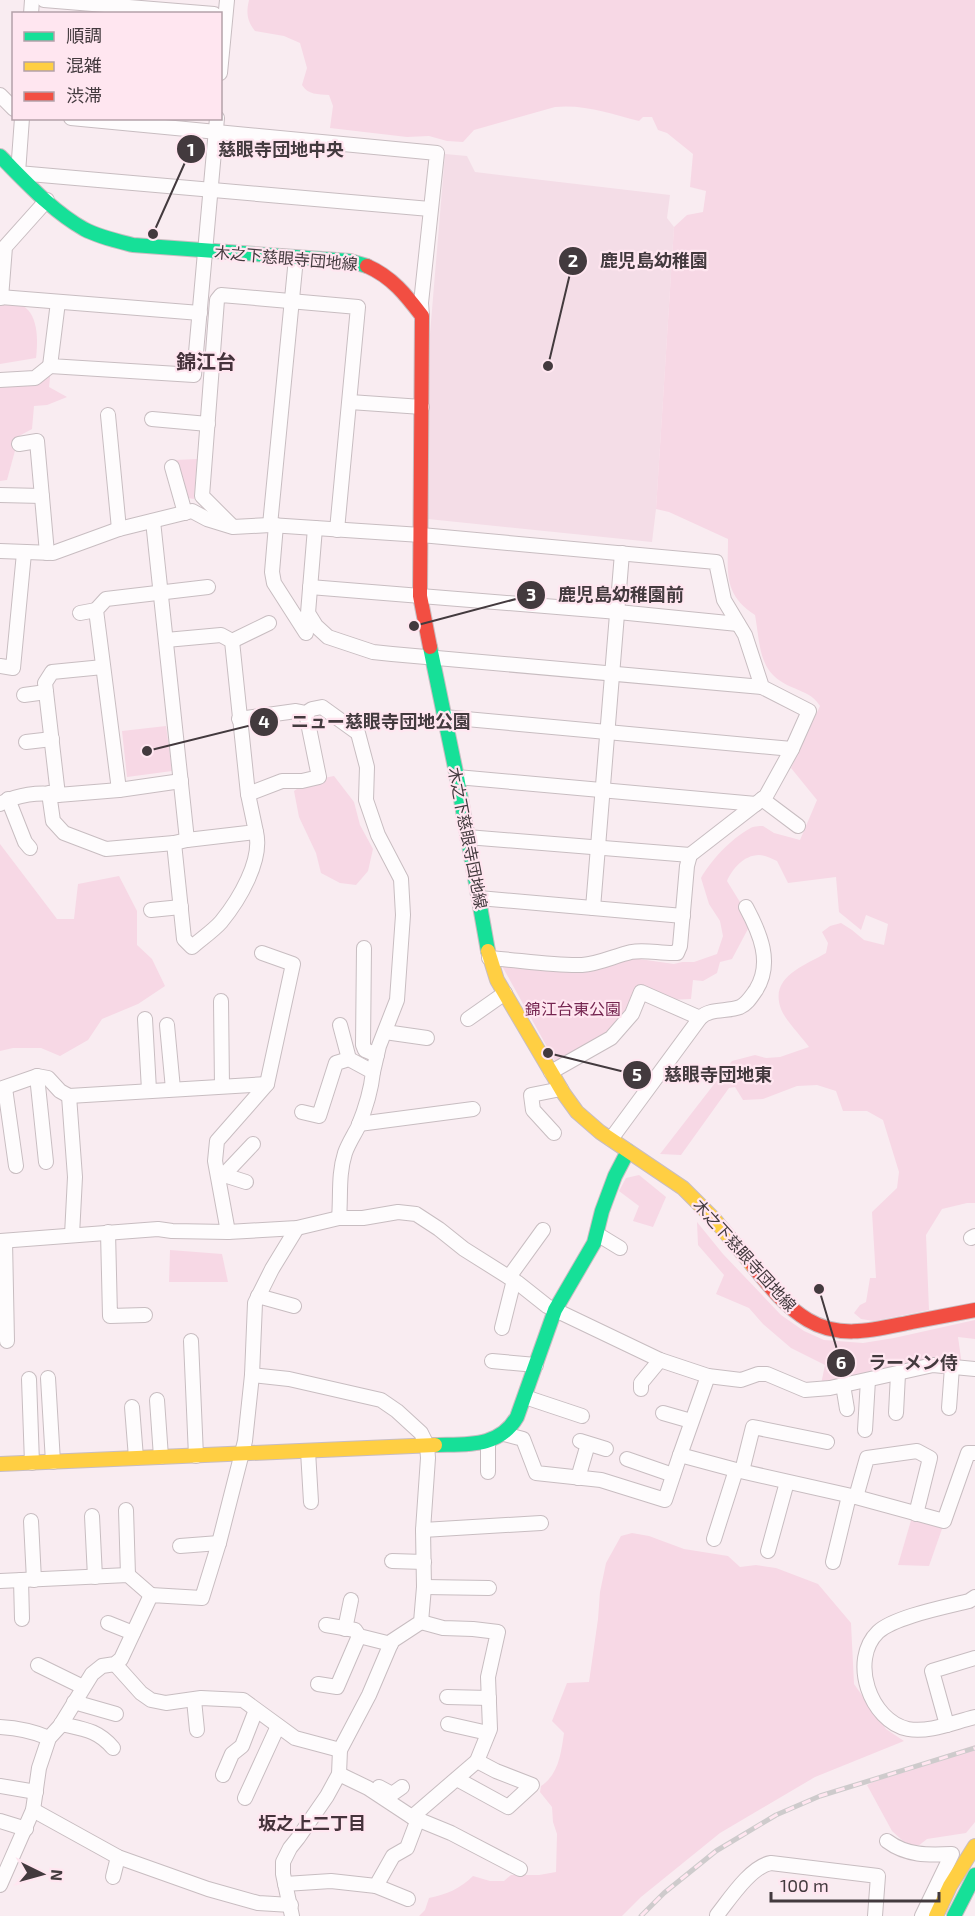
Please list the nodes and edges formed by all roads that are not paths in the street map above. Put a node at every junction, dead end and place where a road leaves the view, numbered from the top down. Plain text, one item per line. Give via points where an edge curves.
1 (44, 0) edge
2 (195, 12) edge
3 (0, 95) edge
4 (12, 107) edge
5 (22, 120) edge
6 (112, 120) edge
7 (216, 125) edge
8 (0, 156) edge
9 (18, 172) junction
10 (210, 190) junction
11 (46, 200) junction
12 (430, 209) junction
13 (2, 245) edge
14 (206, 251) junction
15 (296, 258) junction
16 (1, 291) edge
17 (58, 302) junction
18 (292, 302) junction
19 (200, 313) junction
20 (422, 316) junction
21 (50, 366) junction
22 (0, 380) edge
23 (350, 402) junction
24 (422, 407) junction
25 (108, 415) dead end
26 (152, 419) dead end
27 (208, 424) junction
28 (19, 444) dead end
29 (172, 467) dead end
30 (0, 495) edge
31 (42, 496) junction
32 (185, 513) junction
33 (153, 521) junction
34 (273, 525) junction
35 (233, 527) junction
36 (315, 528) junction
37 (119, 529) junction
38 (337, 530) junction
39 (421, 535) junction
40 (0, 551) edge
41 (24, 553) junction
42 (47, 553) junction
43 (622, 553) junction
44 (208, 587) dead end
45 (310, 587) junction
46 (160, 592) junction
47 (420, 596) junction
48 (96, 610) junction
49 (618, 612) junction
50 (80, 613) dead end
51 (269, 623) dead end
52 (738, 624) junction
53 (306, 633) dead end
54 (166, 640) junction
55 (232, 641) junction
56 (432, 658) junction
57 (0, 666) edge
58 (103, 667) junction
59 (613, 673) junction
60 (762, 687) junction
61 (46, 692) junction
62 (24, 695) dead end
63 (306, 713) junction
64 (444, 717) junction
65 (239, 719) junction
66 (609, 731) junction
67 (51, 740) junction
68 (26, 742) dead end
69 (792, 749) junction
70 (457, 777) junction
71 (181, 782) junction
72 (603, 789) junction
73 (119, 790) junction
74 (54, 794) junction
75 (248, 794) junction
76 (4, 801) edge
77 (759, 802) junction
78 (798, 826) dead end
79 (256, 832) junction
80 (467, 837) junction
81 (181, 842) junction
82 (30, 848) dead end
83 (599, 848) junction
84 (690, 855) junction
85 (479, 898) junction
86 (181, 907) junction
87 (746, 907) dead end
88 (593, 908) junction
89 (151, 910) dead end
90 (683, 916) junction
91 (364, 948) dead end
92 (262, 952) dead end
93 (489, 958) junction
94 (505, 993) junction
95 (221, 1001) dead end
96 (700, 1018) junction
97 (145, 1019) dead end
98 (468, 1019) dead end
99 (167, 1025) dead end
100 (340, 1025) dead end
101 (385, 1032) junction
102 (427, 1038) dead end
103 (377, 1055) junction
104 (349, 1059) junction
105 (374, 1072) junction
106 (551, 1072) junction
107 (37, 1076) junction
108 (267, 1084) junction
109 (222, 1086) junction
110 (2, 1088) edge
111 (173, 1089) junction
112 (561, 1089) junction
113 (149, 1090) junction
114 (69, 1096) junction
115 (473, 1109) dead end
116 (302, 1112) dead end
117 (359, 1124) junction
118 (554, 1133) dead end
119 (611, 1139) junction
120 (253, 1144) dead end
121 (628, 1151) junction
122 (46, 1162) dead end
123 (16, 1166) dead end
124 (221, 1178) junction
125 (246, 1182) dead end
126 (339, 1218) junction
127 (297, 1228) junction
128 (543, 1230) dead end
129 (108, 1232) junction
130 (228, 1232) junction
131 (597, 1234) junction
132 (72, 1235) junction
133 (2, 1241) edge
134 (620, 1248) dead end
135 (512, 1278) junction
136 (258, 1296) junction
137 (294, 1306) dead end
138 (555, 1310) junction
139 (975, 1310) edge
140 (145, 1315) dead end
141 (502, 1328) dead end
142 (7, 1341) dead end
143 (191, 1341) dead end
144 (660, 1360) junction
145 (492, 1361) dead end
146 (536, 1365) junction
147 (952, 1367) junction
148 (975, 1369) edge
149 (898, 1374) junction
150 (252, 1375) junction
151 (708, 1376) junction
152 (48, 1378) dead end
153 (29, 1379) dead end
154 (868, 1380) junction
155 (843, 1385) junction
156 (641, 1389) dead end
157 (525, 1398) junction
158 (157, 1400) dead end
159 (132, 1407) dead end
160 (949, 1408) dead end
161 (847, 1409) dead end
162 (663, 1413) dead end
163 (896, 1413) dead end
164 (582, 1416) dead end
165 (691, 1421) junction
166 (865, 1430) dead end
167 (504, 1434) junction
168 (821, 1438) dead end
169 (488, 1441) junction
170 (427, 1445) junction
171 (606, 1449) dead end
172 (308, 1451) junction
173 (975, 1453) edge
174 (242, 1454) junction
175 (680, 1455) junction
176 (196, 1456) junction
177 (161, 1457) junction
178 (136, 1458) junction
179 (627, 1459) dead end
180 (53, 1462) junction
181 (32, 1463) junction
182 (0, 1464) edge
183 (739, 1470) junction
184 (488, 1472) dead end
185 (673, 1475) junction
186 (579, 1478) junction
187 (787, 1482) junction
188 (853, 1497) junction
189 (664, 1500) junction
190 (311, 1502) dead end
191 (126, 1510) dead end
192 (662, 1514) dead end
193 (916, 1514) junction
194 (92, 1516) dead end
195 (31, 1521) dead end
196 (541, 1523) dead end
197 (423, 1530) junction
198 (714, 1539) dead end
199 (219, 1543) junction
200 (767, 1543) dead end
201 (180, 1546) dead end
202 (838, 1555) dead end
203 (392, 1561) dead end
204 (424, 1562) junction
205 (128, 1575) junction
206 (95, 1577) junction
207 (27, 1580) junction
208 (0, 1581) edge
209 (424, 1587) junction
210 (489, 1588) dead end
211 (151, 1594) junction
212 (975, 1597) edge
213 (351, 1600) dead end
214 (22, 1619) dead end
215 (421, 1622) junction
216 (108, 1623) dead end
217 (326, 1625) dead end
218 (345, 1629) junction
219 (133, 1633) junction
220 (359, 1636) junction
221 (391, 1644) junction
222 (975, 1658) edge
223 (116, 1664) junction
224 (38, 1665) dead end
225 (318, 1684) dead end
226 (83, 1687) junction
227 (447, 1697) dead end
228 (489, 1698) junction
229 (194, 1700) junction
230 (74, 1702) junction
231 (256, 1710) junction
232 (116, 1714) dead end
233 (975, 1717) edge
234 (61, 1724) junction
235 (448, 1724) dead end
236 (947, 1725) junction
237 (278, 1726) junction
238 (0, 1727) edge
239 (196, 1730) dead end
240 (488, 1733) junction
241 (49, 1738) junction
242 (113, 1748) dead end
243 (340, 1750) junction
244 (477, 1761) junction
245 (339, 1774) junction
246 (223, 1775) dead end
247 (458, 1779) junction
248 (364, 1785) junction
249 (0, 1786) edge
250 (402, 1787) dead end
251 (36, 1792) junction
252 (245, 1798) dead end
253 (33, 1810) junction
254 (415, 1818) junction
255 (0, 1821) edge
256 (26, 1829) junction
257 (887, 1841) dead end
258 (975, 1846) edge
259 (118, 1857) junction
260 (520, 1869) dead end
261 (975, 1875) edge
262 (113, 1877) dead end
263 (285, 1884) junction
264 (0, 1885) edge
265 (376, 1886) junction
266 (408, 1899) dead end
267 (291, 1910) edge
268 (718, 1916) edge
269 (875, 1916) edge
270 (922, 1916) edge
271 (936, 1916) edge
272 (954, 1916) edge

1 - 2 street
3 - 4 street
5 - 9 street
6 - 7 street
7 - 10 street
7 - 12 street via 437,153
8 - 9 street, 木之下慈眼寺団地線
9 - 10 street
9 - 11 street, 木之下慈眼寺団地線
10 - 12 street
10 - 14 street
11 - 13 street
11 - 14 street, 木之下慈眼寺団地線 via 84,228 107,239
12 - 20 street
13 - 16 street
14 - 15 street, 木之下慈眼寺団地線
14 - 19 street
15 - 18 street
15 - 20 street, 木之下慈眼寺団地線 via 350,261 373,267 393,280
16 - 17 street
17 - 19 street
17 - 21 street
18 - 23 street via 358,307
18 - 27 street via 221,295 217,300
18 - 34 street
19 - 21 street via 194,375
20 - 24 street, 木之下慈眼寺団地線
21 - 22 street via 35,378
23 - 24 street
23 - 38 street
24 - 39 street, 木之下慈眼寺団地線
25 - 37 street
26 - 27 street
27 - 35 street via 202,496
28 - 31 street via 37,441
29 - 32 street
30 - 31 street
31 - 42 street
32 - 33 street
32 - 35 street via 192,511
33 - 37 street
33 - 46 street
34 - 35 street
34 - 36 street
34 - 53 street via 274,583
36 - 38 street
36 - 45 street
37 - 42 street
38 - 39 street
39 - 43 street
39 - 47 street, 木之下慈眼寺団地線
40 - 41 street
41 - 42 street
41 - 57 street via 13,668
43 - 49 street
43 - 52 street via 716,562 724,600
44 - 46 street
45 - 47 street
45 - 56 street via 308,613 328,638 373,651
46 - 48 street via 106,599
46 - 54 street
47 - 49 street
47 - 56 street, 木之下慈眼寺団地線
48 - 50 street
48 - 58 street
49 - 52 street
49 - 59 street
51 - 55 street
52 - 60 street
54 - 55 street via 222,634
54 - 71 street
55 - 65 street
56 - 59 street
56 - 64 street, 木之下慈眼寺団地線
58 - 61 street via 52,672 45,683
58 - 73 street
59 - 60 street
59 - 66 street
60 - 69 street via 809,711
61 - 62 street
61 - 67 street
63 - 65 street
63 - 75 street via 319,777 282,781
63 - 101 street via 322,707 358,733 367,766 366,800 378,835 401,879 403,915 397,1000
64 - 66 street
64 - 70 street, 木之下慈眼寺団地線
65 - 75 street
66 - 69 street
66 - 72 street
67 - 68 street
67 - 74 street
69 - 77 street
70 - 72 street
70 - 80 street, 木之下慈眼寺団地線
71 - 73 street
71 - 81 street
72 - 77 street
72 - 83 street
73 - 74 street
74 - 76 street
74 - 81 street via 53,821 64,833 106,849
75 - 79 street
76 - 82 street
77 - 78 street
77 - 84 street
79 - 81 street
79 - 86 street via 259,843 245,886 220,924 192,947 184,939
80 - 83 street
80 - 85 street, 木之下慈眼寺団地線
81 - 86 street
83 - 84 street
83 - 88 street
84 - 90 street
85 - 88 street
85 - 93 street, 木之下慈眼寺団地線
86 - 89 street
87 - 96 street via 764,952 762,981 740,1007 705,1013
88 - 90 street
90 - 93 street via 676,953 632,952 582,965
91 - 103 street via 363,1046
92 - 108 street via 292,964
93 - 94 street, 木之下慈眼寺団地線
94 - 98 street
94 - 106 street, 木之下慈眼寺団地線
95 - 109 street
96 - 106 street via 640,992 632,1014 611,1038
96 - 119 street
97 - 113 street
99 - 111 street
100 - 104 street
101 - 102 street
101 - 103 street
103 - 105 street
104 - 105 street
104 - 116 street via 336,1063 319,1116
105 - 117 street
106 - 112 street, 木之下慈眼寺団地線
107 - 110 street
107 - 114 street via 48,1078
107 - 122 street via 49,1138
108 - 109 street
108 - 124 street via 217,1141 215,1161
109 - 111 street
110 - 123 street
111 - 113 street
112 - 118 street via 531,1095 533,1110
112 - 119 street, 木之下慈眼寺団地線 via 586,1122
113 - 114 street
114 - 132 street via 75,1176
115 - 117 street
117 - 126 street via 343,1161
119 - 121 street, 木之下慈眼寺団地線
120 - 124 street
121 - 131 street via 615,1176
121 - 139 street, 木之下慈眼寺団地線 via 693,1197 772,1290 791,1309 822,1327 835,1331 877,1330
124 - 125 street
124 - 130 street
126 - 127 street
126 - 135 street via 416,1214
127 - 130 street
127 - 136 street
128 - 135 street
129 - 130 street
129 - 132 street
129 - 140 street via 110,1316
131 - 134 street
131 - 138 street
132 - 133 street
133 - 142 street
135 - 138 street
135 - 141 street
136 - 137 street
136 - 150 street
138 - 144 street
138 - 146 street
143 - 176 street via 198,1378
144 - 151 street
144 - 156 street via 641,1383
145 - 146 street
146 - 157 street
147 - 148 street
147 - 149 street via 933,1365
147 - 160 street
149 - 154 street
149 - 163 street
150 - 170 street via 289,1379 381,1400 421,1433
150 - 174 street
151 - 155 street via 741,1380 767,1374 805,1390
151 - 165 street
152 - 180 street
153 - 181 street
154 - 155 street
154 - 166 street
155 - 161 street
157 - 164 street
157 - 167 street
158 - 177 street
159 - 178 street
162 - 165 street
165 - 175 street
167 - 169 street
167 - 186 street via 523,1439 536,1473
168 - 183 street via 753,1427
169 - 170 street
169 - 184 street
170 - 172 street
170 - 197 street
171 - 186 street via 584,1442
172 - 174 street
172 - 190 street
173 - 193 street via 968,1453 944,1521
174 - 176 street
174 - 199 street
175 - 183 street
175 - 185 street
176 - 177 street
177 - 178 street
178 - 180 street
179 - 185 street
180 - 181 street
181 - 182 street
183 - 187 street
183 - 198 street
185 - 189 street
186 - 189 street via 601,1480
187 - 188 street
187 - 200 street
188 - 193 street
188 - 193 street via 867,1458 917,1451 930,1458
188 - 202 street
189 - 192 street
191 - 205 street
194 - 206 street
195 - 207 street
196 - 197 street
197 - 204 street
199 - 201 street
199 - 211 street via 202,1598
203 - 204 street
204 - 209 street
205 - 206 street
205 - 211 street
206 - 207 street
207 - 208 street
207 - 214 street
209 - 210 street
209 - 215 street
211 - 219 street
212 - 236 street via 893,1622 877,1633 868,1648 864,1672 882,1715 909,1729
213 - 218 street
215 - 221 street
215 - 228 street via 443,1628 498,1632 488,1677
216 - 219 street
217 - 218 street
218 - 220 street via 355,1630
219 - 223 street
220 - 221 street
220 - 225 street via 337,1687
221 - 243 street
222 - 236 street via 932,1671
223 - 226 street via 102,1666
223 - 229 street via 151,1700
224 - 226 street
226 - 230 street
227 - 228 street
228 - 240 street
229 - 231 street via 243,1701
229 - 239 street
230 - 232 street
230 - 234 street
231 - 237 street
231 - 246 street via 242,1746 232,1754
233 - 236 street
234 - 241 street
234 - 242 street via 93,1731
235 - 240 street
237 - 243 street via 295,1738
237 - 252 street
238 - 241 street
240 - 244 street
241 - 251 street
243 - 245 street
244 - 247 street
244 - 247 street via 532,1785 508,1807
245 - 248 street
245 - 263 street via 283,1862
247 - 254 street
248 - 250 street via 371,1782 392,1794
248 - 254 street
249 - 251 street
251 - 253 street
253 - 256 street
253 - 259 street
254 - 260 street
254 - 265 street via 407,1848 393,1856
255 - 256 street
256 - 264 street
257 - 270 street via 916,1854 952,1854
258 - 271 street
259 - 262 street
259 - 267 street via 208,1890
261 - 272 street
263 - 265 street via 331,1881
263 - 267 street
265 - 266 street
268 - 269 street via 755,1871 771,1863 878,1876

